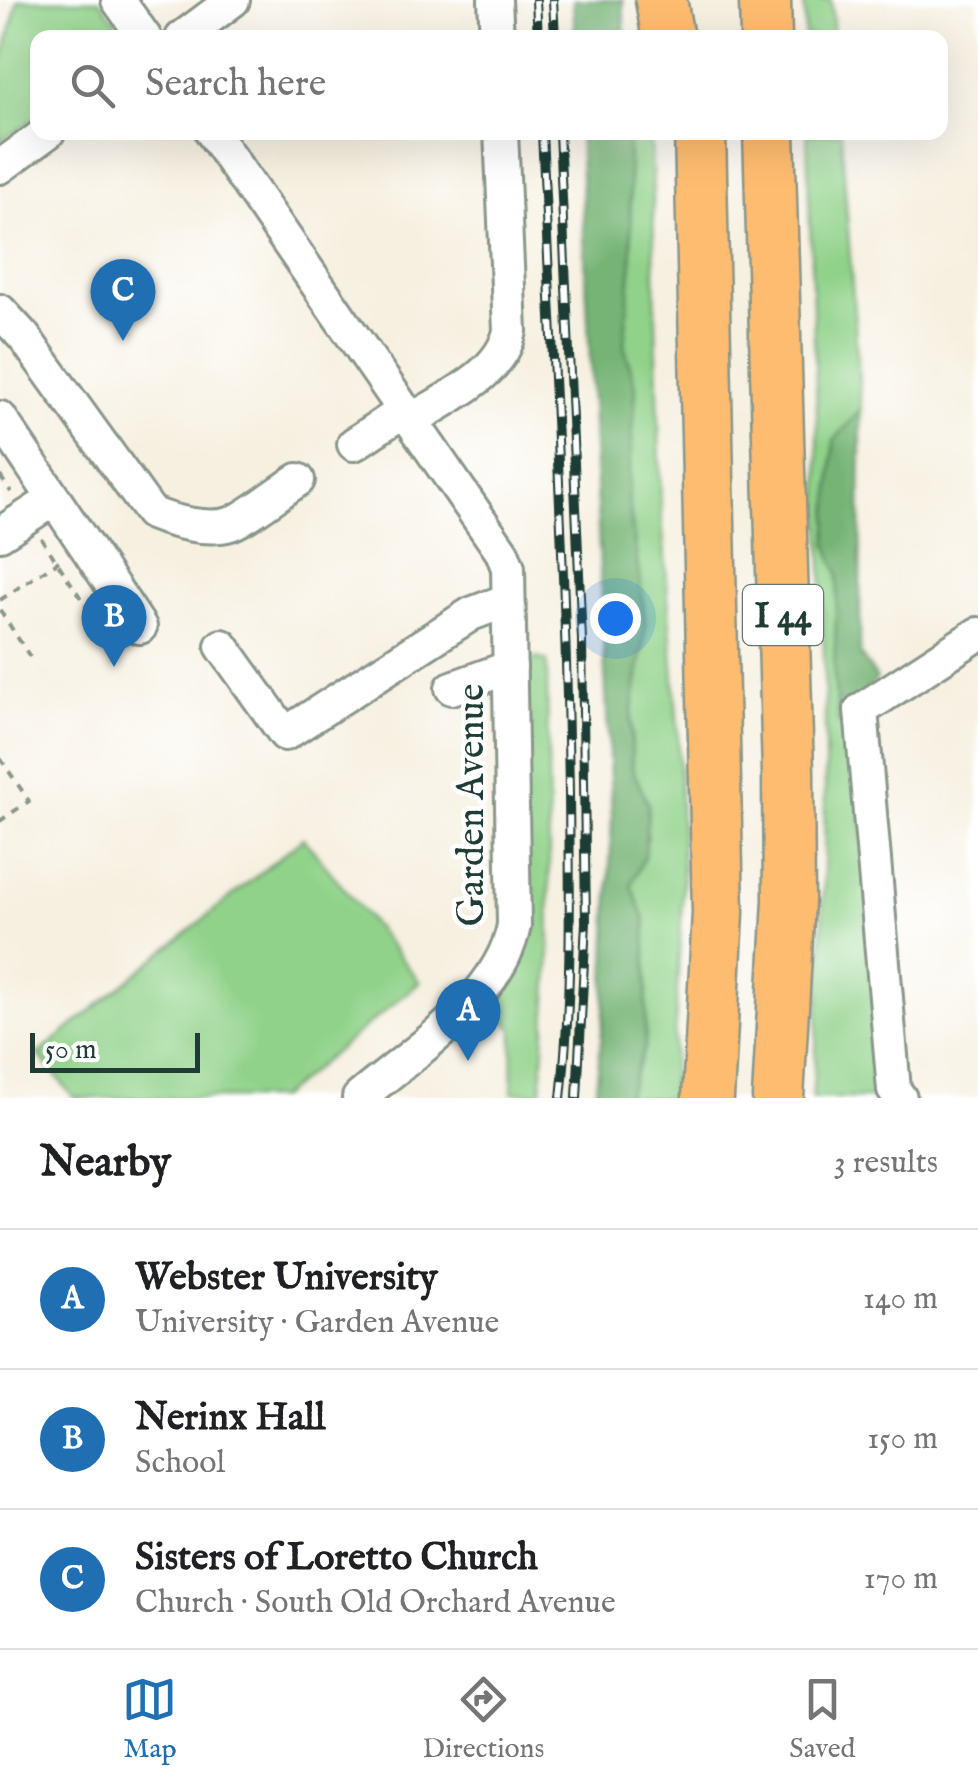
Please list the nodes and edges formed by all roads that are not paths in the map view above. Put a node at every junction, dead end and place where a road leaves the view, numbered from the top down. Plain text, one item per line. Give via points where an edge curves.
1 (233, 0) edge
2 (495, 0) edge
3 (661, 0) edge
4 (696, 0) edge
5 (765, 0) edge
6 (193, 30) edge
7 (497, 30) edge
8 (667, 30) edge
9 (697, 30) edge
10 (766, 30) edge
11 (37, 140) edge
12 (218, 140) edge
13 (501, 140) edge
14 (769, 140) edge
15 (698, 142) edge
16 (0, 167) edge
17 (0, 312) edge
18 (408, 415) junction
19 (0, 418) edge
20 (354, 444) dead end
21 (298, 480) dead end
22 (27, 517) edge
23 (508, 584) junction
24 (140, 628) dead end
25 (978, 634) edge
26 (222, 646) dead end
27 (510, 667) junction
28 (452, 688) dead end
29 (358, 1098) edge
30 (708, 1098) edge
31 (778, 1098) edge
32 (900, 1098) edge

1 - 6 street
2 - 7 street
3 - 8 highway
4 - 9 highway
5 - 10 highway
11 - 16 street
12 - 18 street
13 - 18 street via 508,344 476,379
14 - 31 highway, I 44 via 788,791
15 - 30 highway, I 44 via 718,896
17 - 21 street via 151,513 230,524
18 - 20 street
18 - 23 street via 502,552
19 - 22 street
22 - 24 street via 71,553
23 - 26 street via 285,734
23 - 27 street, Garden Avenue
25 - 32 street via 861,710 894,1090
27 - 28 street
27 - 29 street, Garden Avenue via 510,945 489,985

